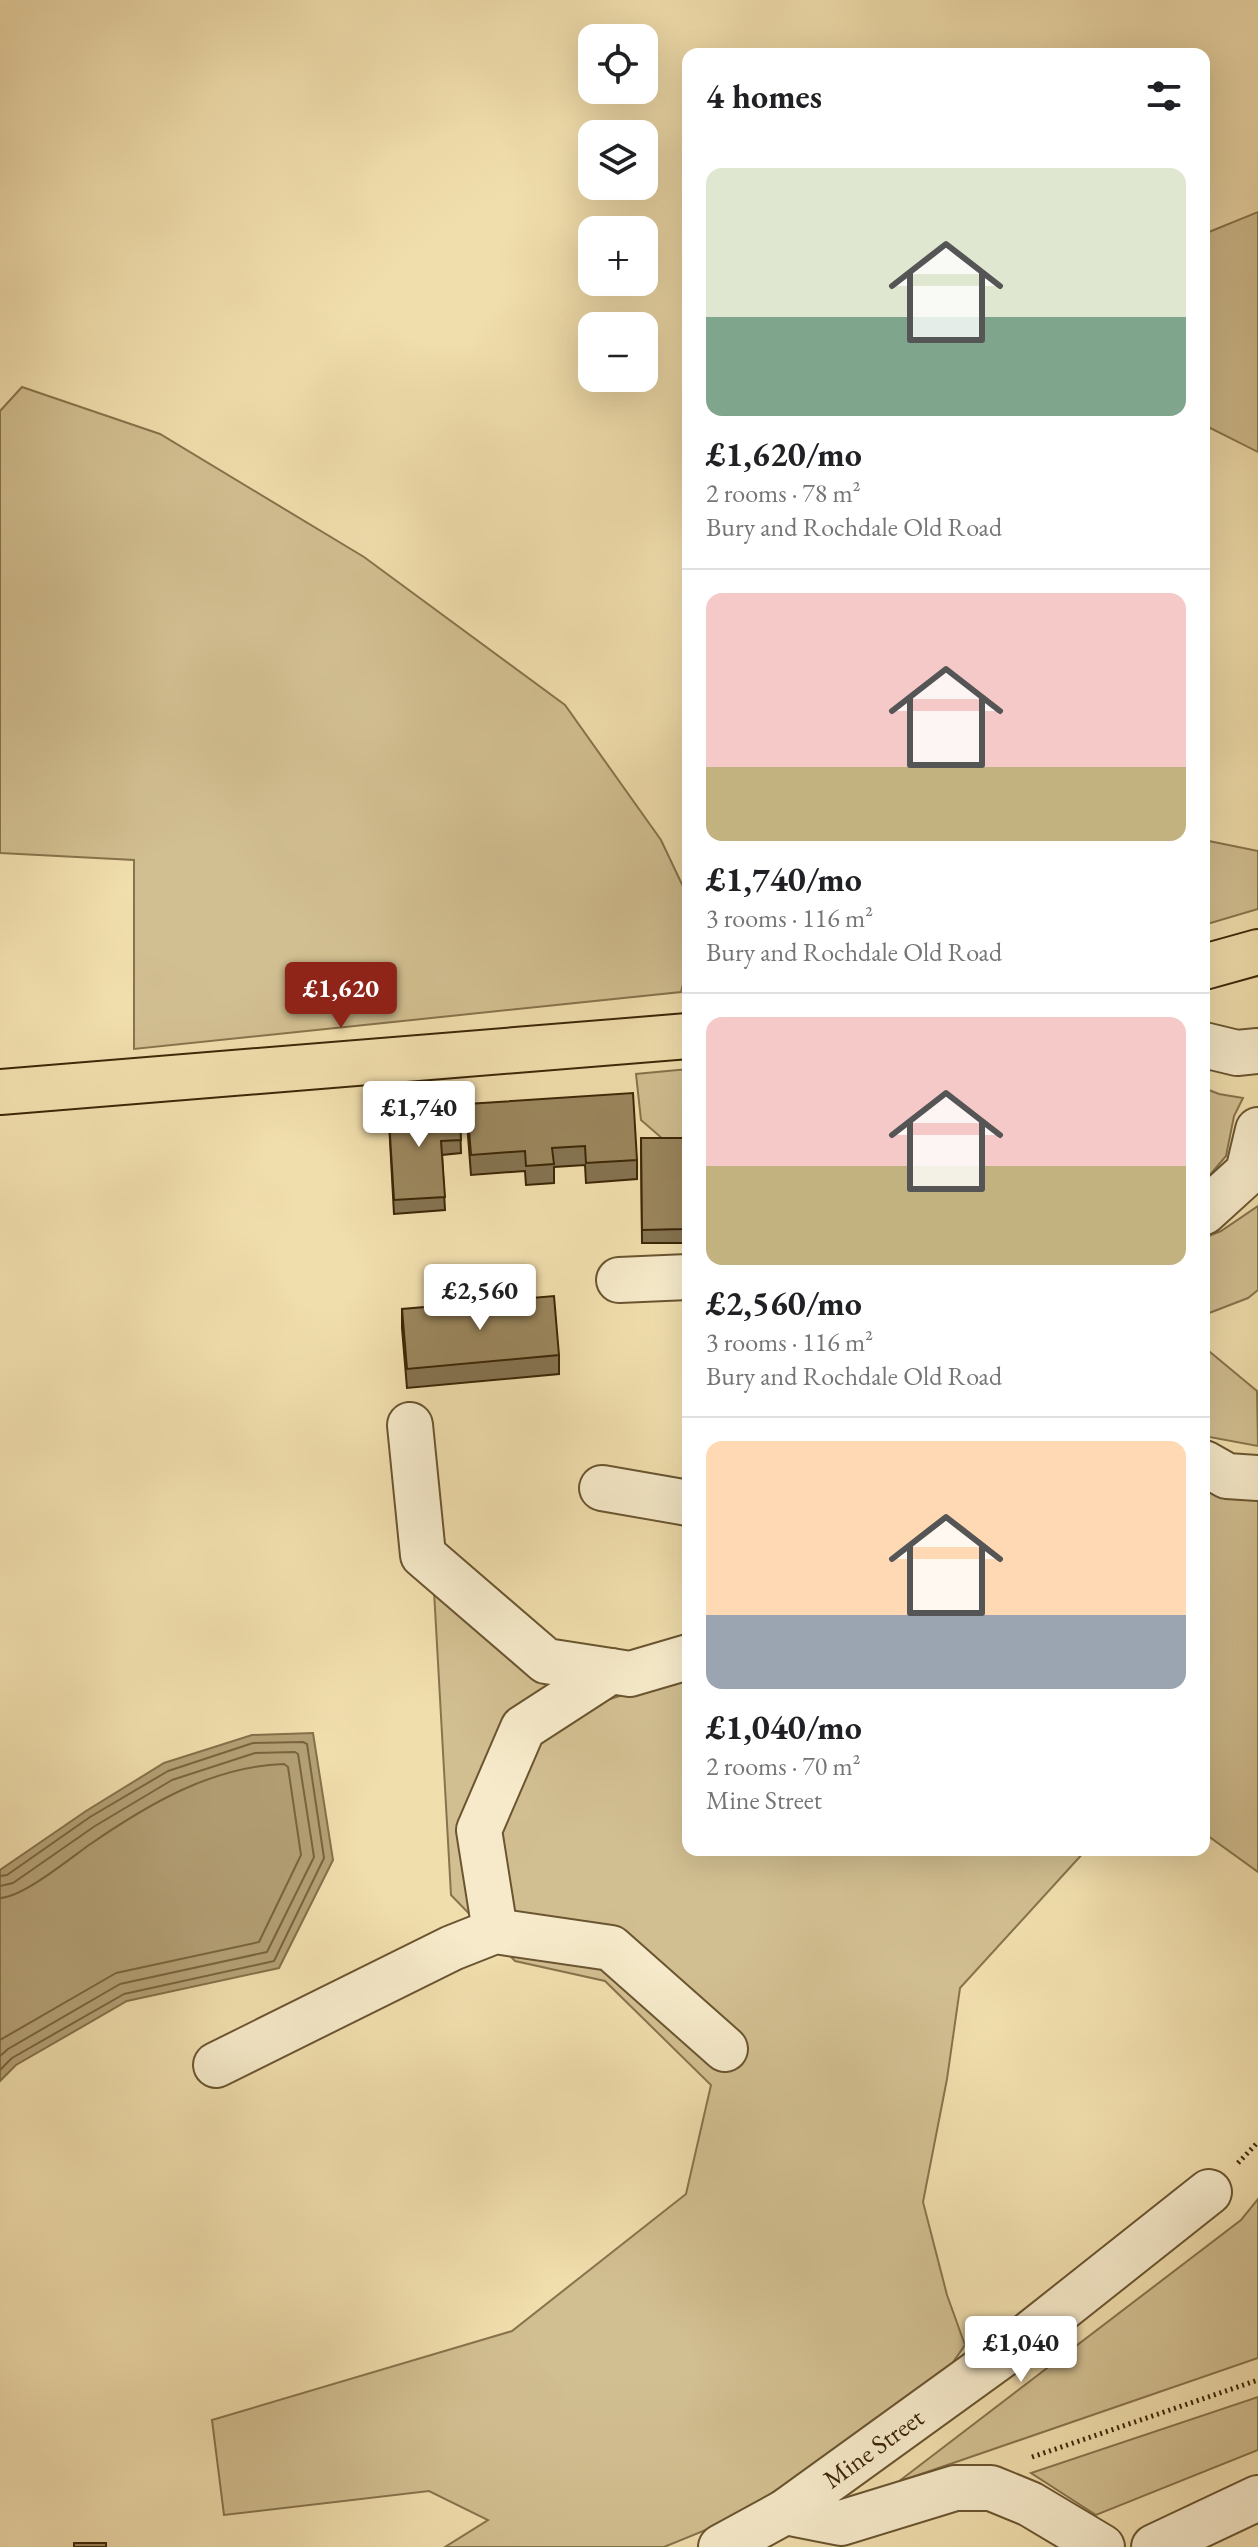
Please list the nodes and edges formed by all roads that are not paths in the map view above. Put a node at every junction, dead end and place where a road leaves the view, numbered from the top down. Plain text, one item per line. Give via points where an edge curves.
1 (1258, 952) edge
2 (1210, 965) edge
3 (682, 1036) edge
4 (1210, 1046) edge
5 (1258, 1051) edge
6 (0, 1092) edge
7 (1258, 1130) edge
8 (1210, 1207) edge
9 (682, 1277) edge
10 (619, 1280) dead end
11 (410, 1425) dead end
12 (1210, 1466) edge
13 (1258, 1478) edge
14 (602, 1488) dead end
15 (682, 1502) edge
16 (682, 1659) edge
17 (611, 1671) junction
18 (495, 1931) junction
19 (725, 2049) dead end
20 (216, 2065) dead end
21 (1209, 2192) dead end
22 (1258, 2498) edge
23 (785, 2512) junction
24 (721, 2547) edge
25 (1102, 2547) edge
26 (1154, 2547) edge

1 - 2 main road
3 - 6 main road
4 - 5 street
7 - 8 street via 1248,1172
9 - 10 street
11 - 17 street via 423,1555 546,1661
12 - 13 street via 1227,1476
14 - 15 street
16 - 17 street via 630,1674
17 - 18 street via 523,1728 479,1830
18 - 19 street via 611,1948
18 - 20 street
21 - 23 street, Mine Street via 1016,2345
22 - 26 street
23 - 24 street, Mine Street
23 - 25 street via 841,2523 955,2488 991,2488 1030,2504

